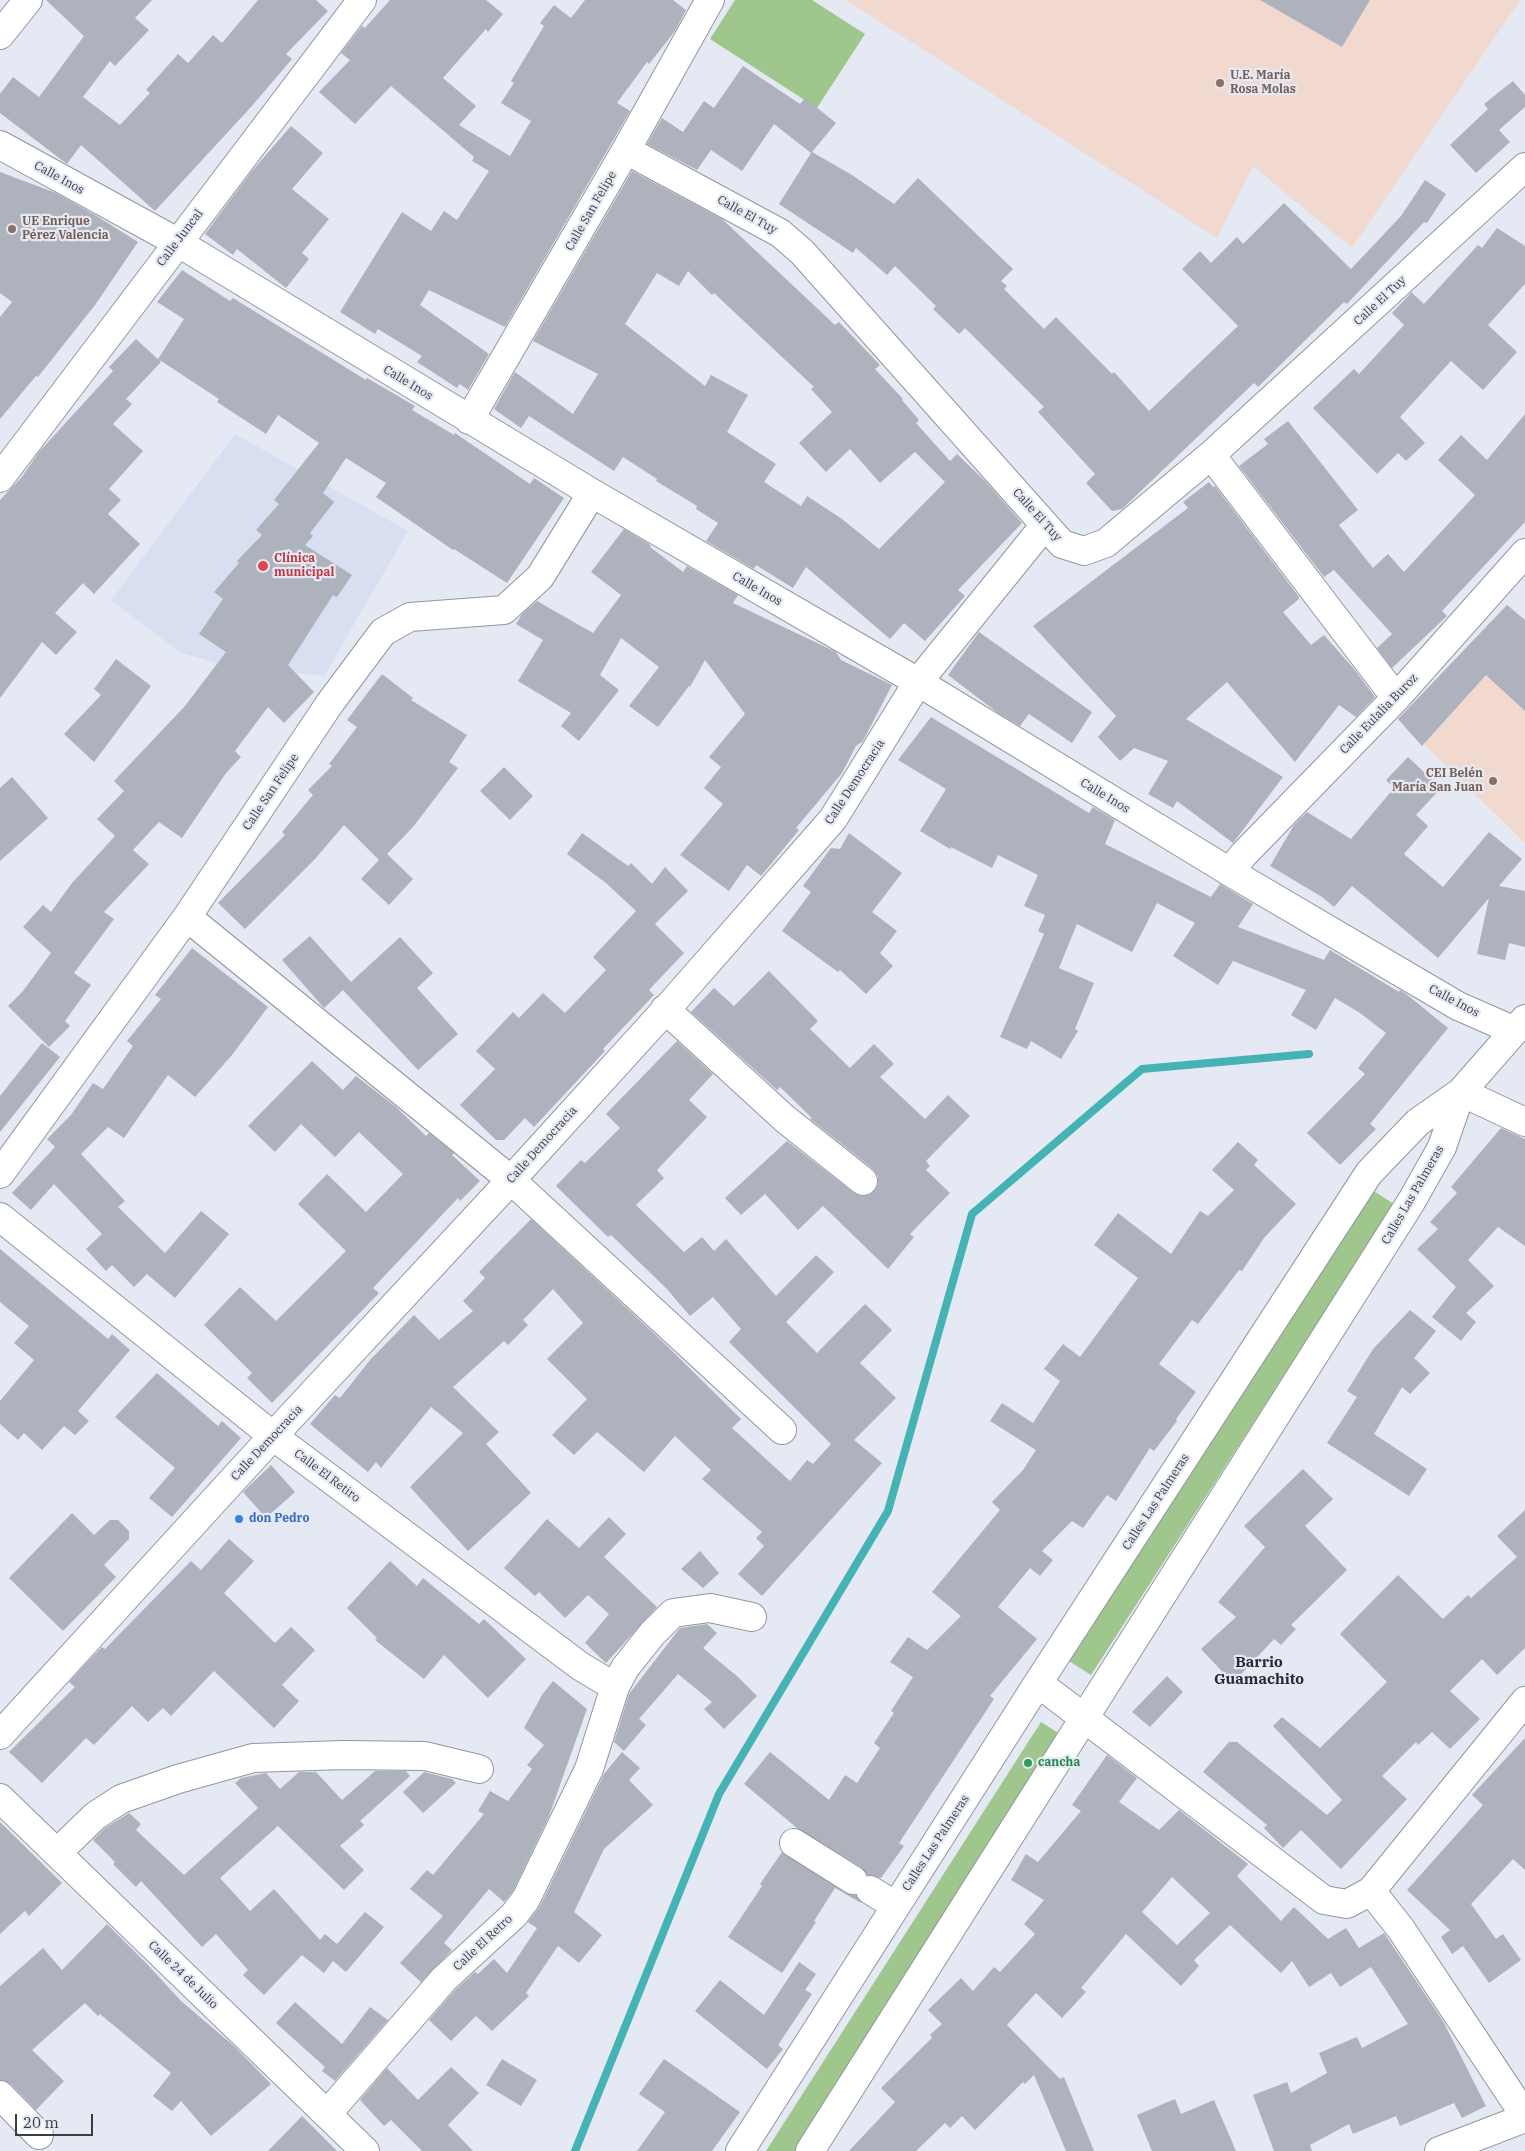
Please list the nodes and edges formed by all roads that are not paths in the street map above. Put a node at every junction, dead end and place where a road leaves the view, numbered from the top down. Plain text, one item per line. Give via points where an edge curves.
1 (28, 0) edge
2 (362, 0) edge
3 (710, 0) edge
4 (0, 35) edge
5 (0, 145) edge
6 (626, 150) junction
7 (1525, 167) edge
8 (177, 242) junction
9 (469, 420) junction
10 (1212, 455) junction
11 (0, 478) edge
12 (592, 493) junction
13 (1046, 525) junction
14 (1520, 570) edge
15 (918, 682) junction
16 (1396, 698) junction
17 (1230, 872) junction
18 (187, 917) junction
19 (665, 1009) junction
20 (1520, 1025) edge
21 (1461, 1092) junction
22 (1525, 1122) edge
23 (0, 1174) edge
24 (511, 1180) junction
25 (863, 1181) dead end
26 (0, 1217) edge
27 (782, 1430) dead end
28 (273, 1436) junction
29 (752, 1617) dead end
30 (1038, 1683) junction
31 (615, 1687) junction
32 (1525, 1701) edge
33 (1084, 1717) junction
34 (0, 1734) edge
35 (478, 1769) dead end
36 (0, 1798) edge
37 (794, 1843) dead end
38 (57, 1853) junction
39 (1372, 1891) junction
40 (896, 1906) junction
41 (0, 2095) edge
42 (327, 2114) junction
43 (1525, 2117) edge
44 (39, 2135) dead end
45 (365, 2151) edge
46 (740, 2151) edge
47 (810, 2151) edge
48 (1439, 2151) edge

1 - 4 street
2 - 8 street, Calle Juncal
3 - 6 street, Calle San Felipe
5 - 8 street, Calle Inos
6 - 9 street, Calle San Felipe
6 - 13 street, Calle El Tuy via 780,233 802,252
7 - 10 street, Calle El Tuy
8 - 9 street, Calle Inos
8 - 11 street, Calle Juncal
9 - 12 street, Calle Inos
10 - 13 street, Calle El Tuy via 1106,542 1084,551 1062,544
10 - 16 street
12 - 15 street, Calle Inos
12 - 18 street, Calle San Felipe via 540,577 504,610 410,617 383,632 330,703
13 - 15 street, Calle Democracia
14 - 16 street, Calle Eulalia Buroz
15 - 17 street, Calle Inos
15 - 19 street, Calle Democracia via 833,819
16 - 17 street, Calle Eulalia Buroz
17 - 20 street, Calle Inos via 1458,1006
18 - 23 street, Calle San Felipe
18 - 24 street
19 - 24 street, Calle Democracia
19 - 25 street via 786,1119
20 - 21 street
21 - 22 street
21 - 30 street, Calles Las Palmeras via 1418,1122 1370,1173
21 - 33 street, Calles Las Palmeras via 1442,1147 1411,1202
24 - 27 street
24 - 28 street, Calle Democracia
26 - 28 street, Calle El Retiro
28 - 31 street, Calle El Retiro via 580,1666
28 - 34 street, Calle Democracia
29 - 31 street, Calle El Retro via 710,1608 673,1613 625,1668
30 - 33 street
30 - 40 street, Calles Las Palmeras
31 - 42 street, Calle El Retro via 589,1769 526,1899 514,1915 431,1993
32 - 39 street
33 - 39 street via 1324,1900 1347,1904
33 - 47 street, Calles Las Palmeras
35 - 38 street via 425,1756 253,1758 121,1799 96,1816
36 - 38 street, Calle 24 de Julio
37 - 40 street
38 - 42 street, Calle 24 de Julio
39 - 43 street via 1401,1929
40 - 46 street, Calles Las Palmeras
41 - 44 street
42 - 45 street, Calle 24 de Julio
43 - 48 street

